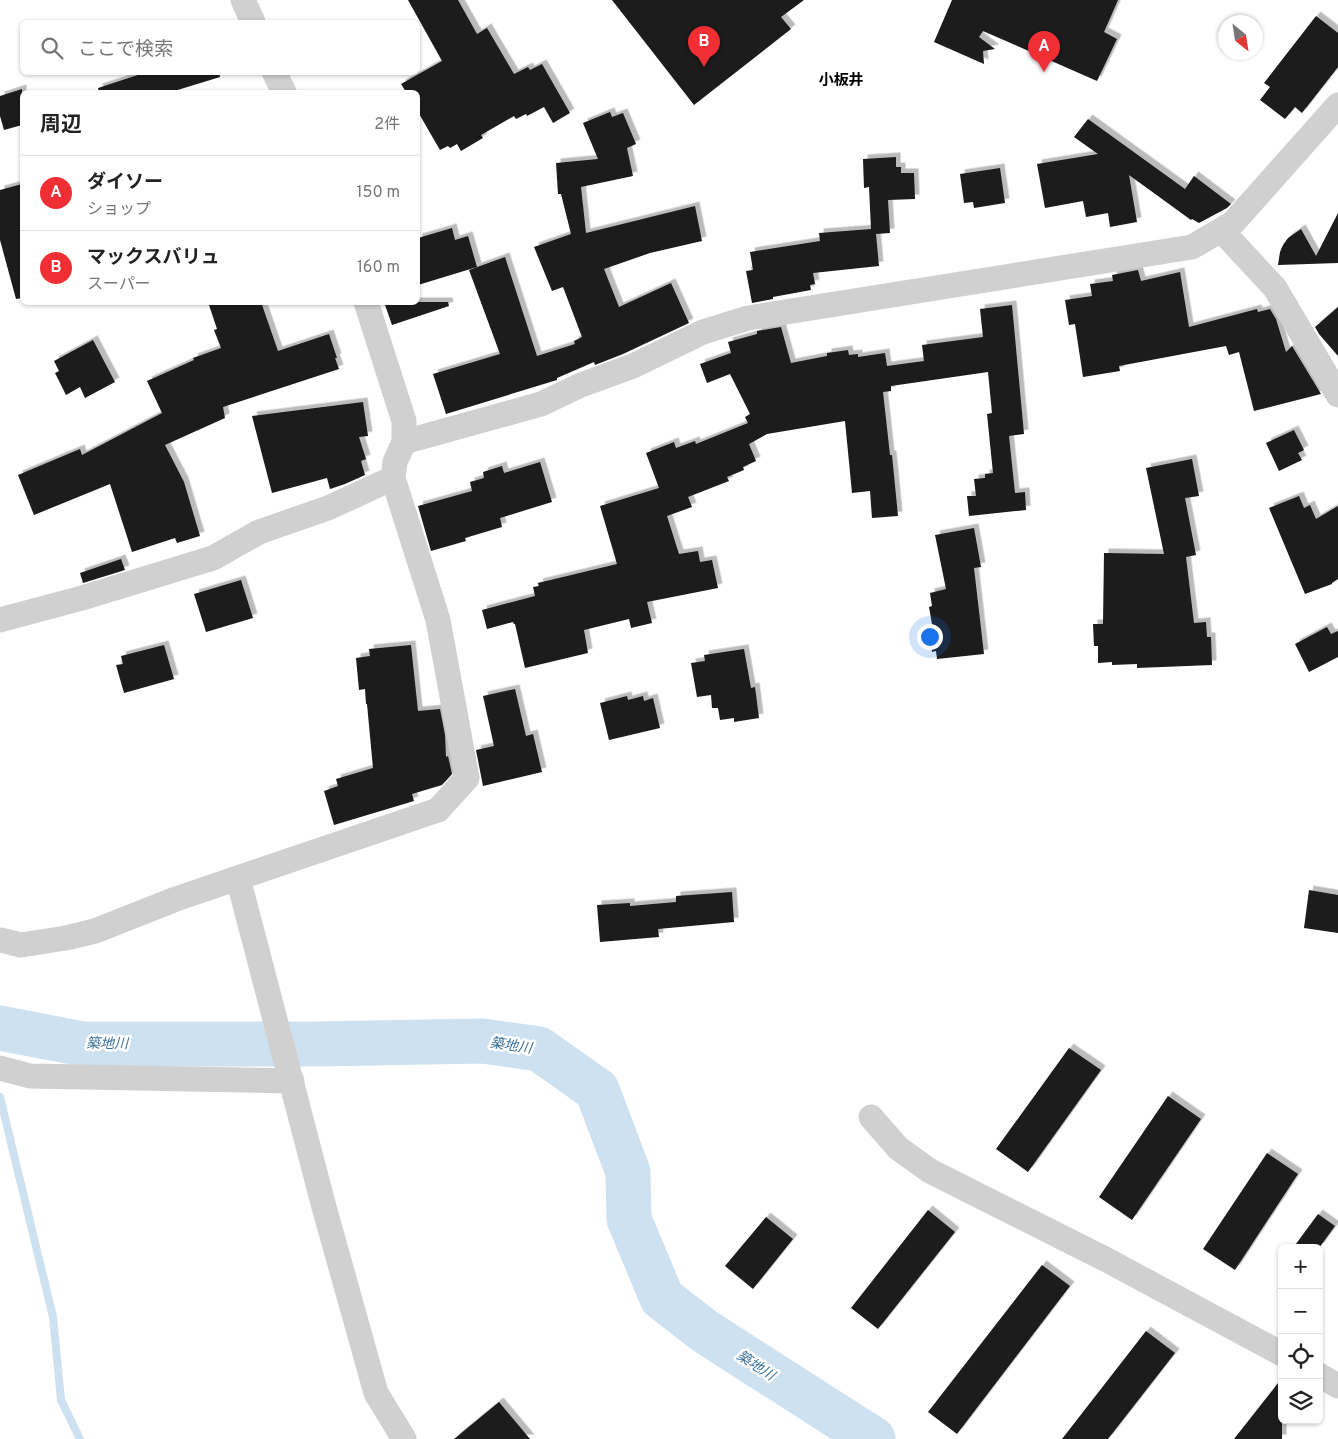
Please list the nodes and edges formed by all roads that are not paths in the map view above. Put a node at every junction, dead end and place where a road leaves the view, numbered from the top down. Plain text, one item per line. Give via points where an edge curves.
1 (243, 0) edge
2 (252, 20) edge
3 (276, 75) edge
4 (283, 90) edge
5 (1338, 105) edge
6 (1222, 231) junction
7 (367, 305) edge
8 (1338, 395) edge
9 (404, 442) junction
10 (392, 478) junction
11 (0, 620) edge
12 (238, 878) junction
13 (0, 940) edge
14 (0, 1068) edge
15 (291, 1077) junction
16 (871, 1117) dead end
17 (1278, 1352) edge
18 (1323, 1377) edge
19 (1338, 1386) edge
20 (404, 1439) edge

1 - 2 street
3 - 4 street
5 - 6 street via 1233,223
6 - 8 street via 1276,288
6 - 9 street via 1192,247 748,318 703,332 633,366 541,404
7 - 9 street via 404,421
9 - 10 street
10 - 11 street via 328,508 259,532 213,558
10 - 12 street via 438,620 467,778 438,810
12 - 13 street via 95,931 21,945
12 - 15 street
14 - 15 street via 30,1076
15 - 20 street via 376,1393
16 - 17 street via 898,1148 930,1171
18 - 19 street

